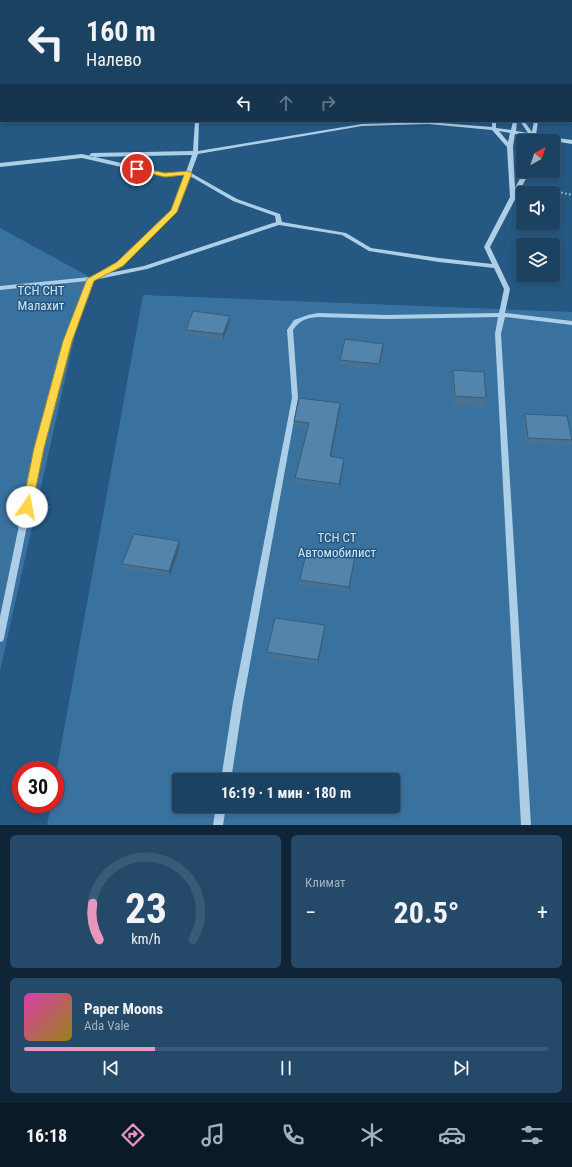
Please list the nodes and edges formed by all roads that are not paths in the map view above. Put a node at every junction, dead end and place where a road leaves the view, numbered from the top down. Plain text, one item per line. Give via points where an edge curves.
1 (197, 122) edge
2 (494, 122) edge
3 (515, 122) edge
4 (523, 122) edge
5 (536, 122) edge
6 (494, 130) junction
7 (513, 133) junction
8 (516, 134) edge
9 (530, 134) edge
10 (534, 134) edge
11 (560, 141) edge
12 (572, 142) edge
13 (510, 147) junction
14 (195, 153) junction
15 (82, 156) junction
16 (0, 165) edge
17 (188, 173) junction
18 (524, 178) edge
19 (513, 198) junction
20 (280, 223) junction
21 (495, 266) junction
22 (91, 279) junction
23 (0, 288) edge
24 (502, 315) junction
25 (572, 323) edge
26 (0, 638) edge
27 (227, 773) edge
28 (220, 813) edge
29 (218, 825) edge
30 (526, 825) edge

1 - 14 street
2 - 6 street
3 - 7 street
4 - 9 street
5 - 10 street
6 - 7 street
6 - 13 street
6 - 14 street via 428,123 362,125
7 - 8 street
7 - 13 street
11 - 12 street
13 - 19 street
14 - 15 street
14 - 17 street
15 - 16 street
15 - 17 street via 165,175
17 - 20 street via 235,200 278,215
17 - 22 street via 174,211 120,264
18 - 19 street
19 - 21 street via 487,247
20 - 21 street via 344,234 369,249
20 - 22 street via 145,268
21 - 24 street via 507,289
22 - 23 street
22 - 26 street via 68,341 39,448
24 - 25 street
24 - 27 street via 310,316 292,325 290,330 295,398
24 - 30 street via 498,334
28 - 29 street

